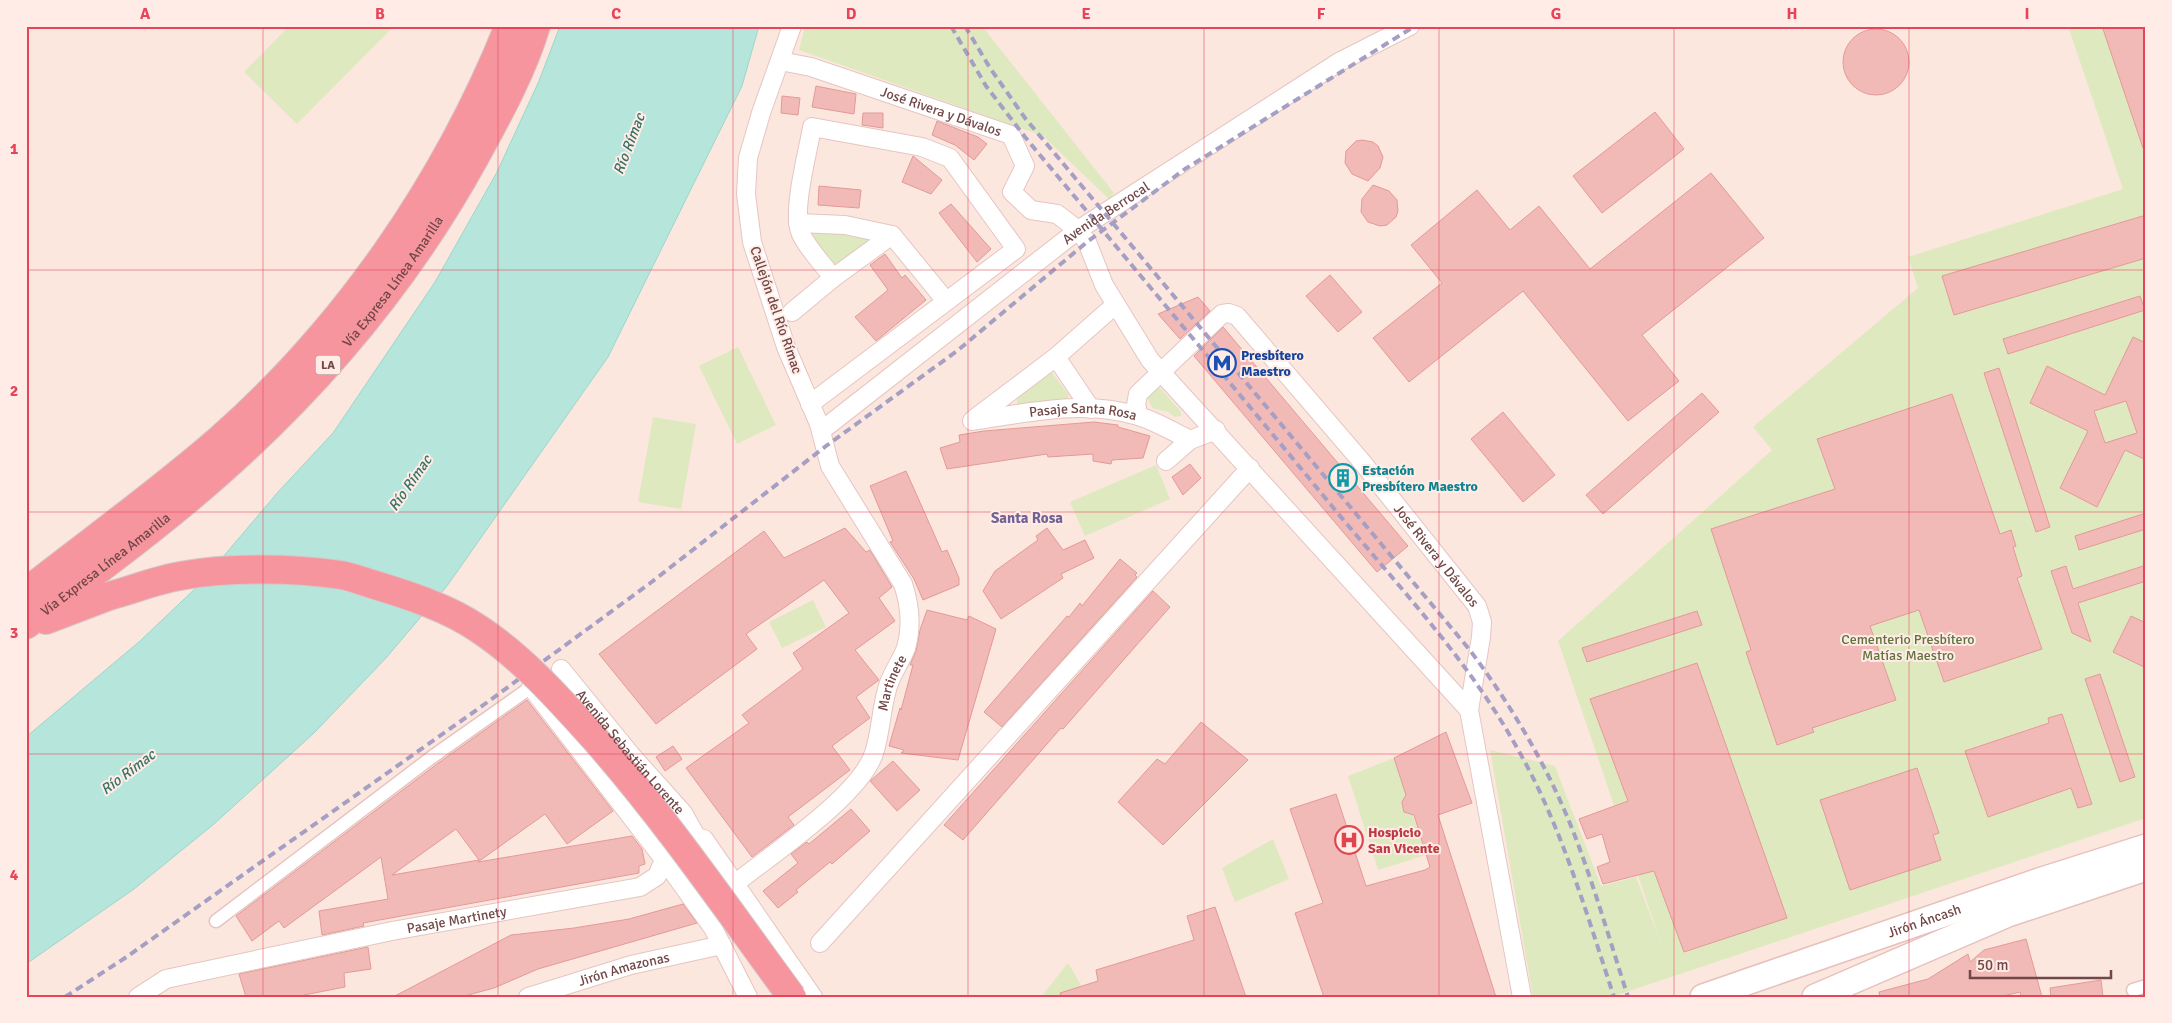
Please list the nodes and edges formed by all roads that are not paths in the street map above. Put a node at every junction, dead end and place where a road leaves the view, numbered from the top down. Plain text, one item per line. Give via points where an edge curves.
1 (508, 26) edge
2 (536, 26) edge
3 (792, 26) edge
4 (1410, 26) edge
5 (780, 61) junction
6 (798, 223) junction
7 (1078, 230) junction
8 (892, 235) junction
9 (833, 278) junction
10 (946, 302) junction
11 (1115, 305) junction
12 (792, 312) dead end
13 (1056, 357) junction
14 (1160, 371) junction
15 (810, 404) junction
16 (1091, 409) junction
17 (1140, 416) junction
18 (1216, 430) junction
19 (824, 438) junction
20 (1190, 440) junction
21 (1166, 460) dead end
22 (1250, 468) junction
23 (26, 592) edge
24 (26, 626) edge
25 (561, 669) joint
26 (531, 687) junction
27 (1469, 710) junction
28 (696, 836) junction
29 (2146, 847) edge
30 (663, 858) junction
31 (2146, 868) edge
32 (736, 883) junction
33 (216, 921) dead end
34 (820, 943) dead end
35 (722, 945) junction
36 (2146, 986) edge
37 (2133, 990) dead end
38 (138, 997) edge
39 (528, 997) edge
40 (748, 997) edge
41 (792, 997) edge
42 (813, 997) edge
43 (1522, 997) edge
44 (1703, 997) edge
45 (1815, 997) edge

1 - 23 highway, Vía Expresa Línea Amarilla / LA via 468,116 427,189 382,259 323,334 221,438
2 - 24 highway, Vía Expresa Línea Amarilla / LA via 511,88 460,184 404,271 356,332 293,403 214,477
3 - 5 street, Callejón del Río Rímac
4 - 7 street, Avenida Berrocal via 1339,62
5 - 7 street, José Rivera y Dávalos via 820,70 1011,135 1025,166 1012,192 1031,210 1057,214
5 - 15 street, Callejón del Río Rímac via 760,113 748,158 746,194 752,242 767,292
6 - 8 street via 846,225
6 - 9 street via 801,235
6 - 10 street via 798,203 812,127 922,147 950,158 1016,249
7 - 11 street, José Rivera y Dávalos via 1087,242
7 - 19 street, Avenida Berrocal
8 - 9 street
8 - 10 street
9 - 12 street
10 - 15 street
11 - 13 street
11 - 14 street, José Rivera y Dávalos
13 - 16 street
13 - 16 street, Pasaje Santa Rosa via 972,421 1054,409
14 - 17 street via 1138,394 1136,405
14 - 18 street, José Rivera y Dávalos
14 - 27 street, José Rivera y Dávalos via 1222,314 1237,316 1362,462 1477,606 1482,622 1481,637
15 - 19 street, Callejón del Río Rímac
16 - 17 street, Pasaje Santa Rosa
17 - 20 street, Pasaje Santa Rosa
18 - 20 street
18 - 22 street, José Rivera y Dávalos
19 - 32 street, Martinete via 830,466 903,584 909,603 906,647 888,686 874,754 866,770 849,793
20 - 21 street
22 - 27 street, José Rivera y Dávalos
22 - 34 street
24 - 41 highway, bridge via 109,596 180,576 220,571 342,575 442,608 479,629 555,694 677,840
25 - 26 street
25 - 28 street, Avenida Sebastián Lorente via 683,813
26 - 30 street
26 - 33 street via 432,757
27 - 43 street, José Rivera y Dávalos
28 - 30 street, Pasaje Martinety via 686,836 670,846
28 - 32 street via 704,839
29 - 44 main road, Jirón Áncash
30 - 35 street
30 - 38 street, Pasaje Martinety via 657,876 640,887 392,931 176,976
31 - 45 main road, Jirón Áncash via 2008,914
32 - 42 street
35 - 39 street, Jirón Amazonas via 630,965
35 - 40 street
36 - 37 street

